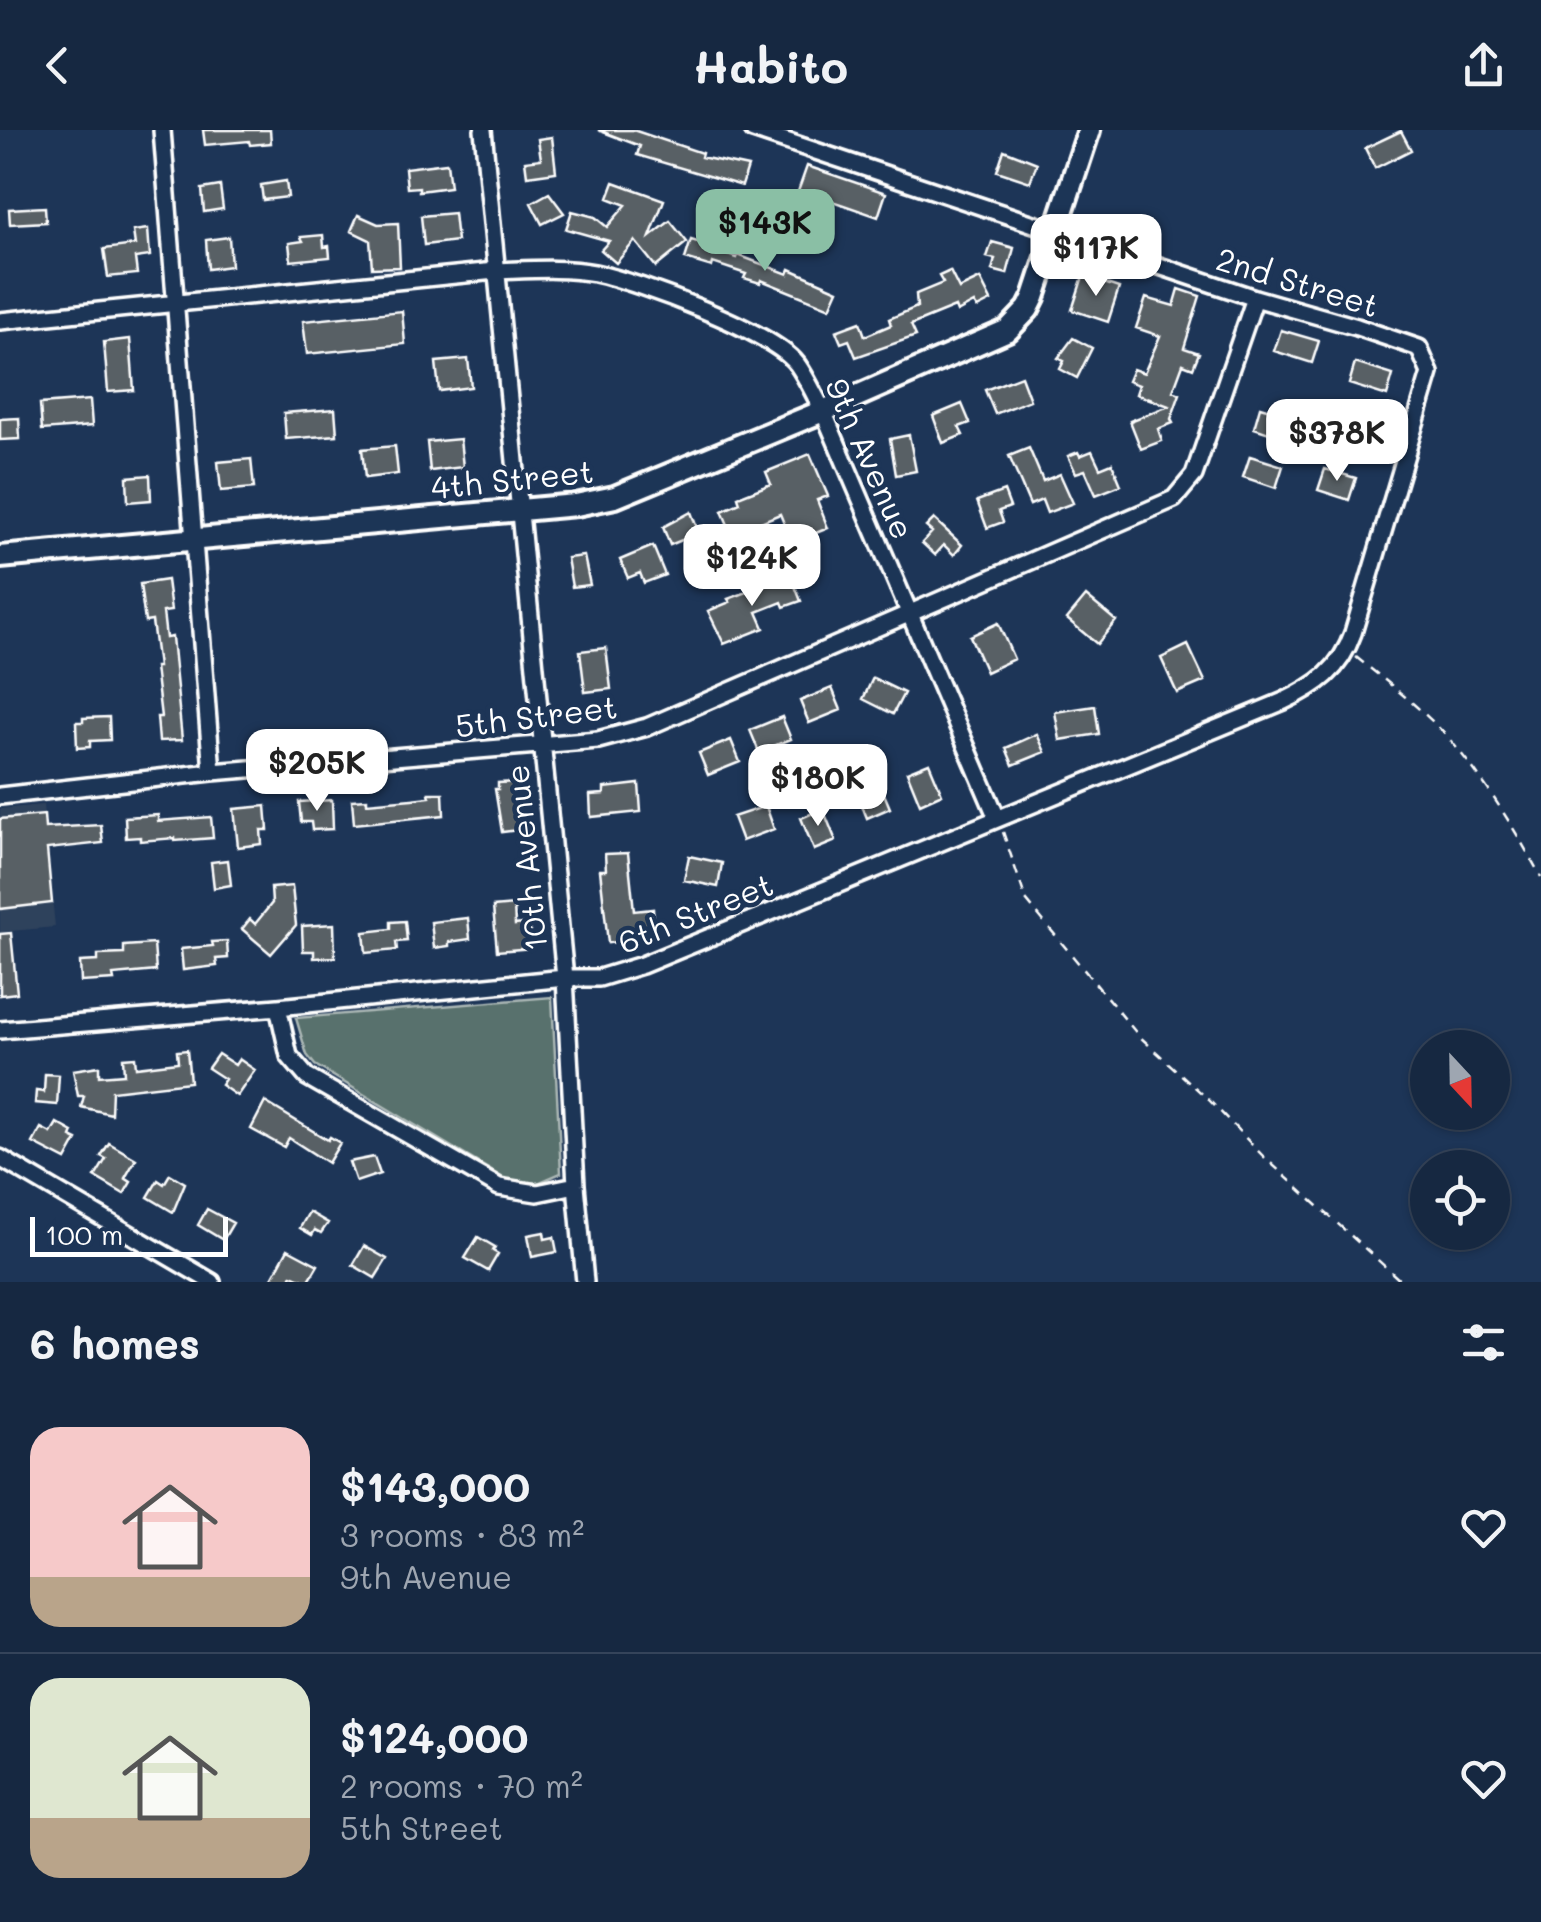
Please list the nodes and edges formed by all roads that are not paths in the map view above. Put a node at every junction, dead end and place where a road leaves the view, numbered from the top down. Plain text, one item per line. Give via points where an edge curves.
1 (162, 130) edge
2 (483, 130) edge
3 (753, 130) edge
4 (1089, 130) edge
5 (1054, 232) junction
6 (495, 270) junction
7 (1255, 298) junction
8 (174, 304) junction
9 (0, 321) edge
10 (1425, 357) joint
11 (823, 411) junction
12 (518, 508) junction
13 (194, 538) junction
14 (0, 557) edge
15 (910, 615) junction
16 (541, 746) junction
17 (212, 772) junction
18 (0, 796) edge
19 (997, 818) junction
20 (565, 978) junction
21 (278, 1007) junction
22 (0, 1030) edge
23 (0, 1158) edge
24 (576, 1185) junction
25 (212, 1282) edge
26 (585, 1282) edge

1 - 8 street
2 - 6 street, 10th Avenue
3 - 5 street, 2nd Street
4 - 5 street, 4th Street
5 - 7 street, 2nd Street
5 - 11 street, 4th Street via 1034,297 1008,330
6 - 8 street, 9th Avenue
6 - 11 street, 9th Avenue via 595,273 737,325 778,345
6 - 12 street, 10th Avenue
7 - 10 street, 2nd Street via 1373,332 1419,348
7 - 15 street, 5th Street via 1185,488 1159,507
8 - 9 street, 9th Avenue
8 - 13 street
10 - 19 street, 6th Street via 1430,373 1347,650 1329,675
11 - 12 street, 4th Street via 615,496
11 - 15 street, 9th Avenue
12 - 13 street, 4th Street
12 - 16 street, 10th Avenue
13 - 14 street, 4th Street
13 - 17 street
15 - 16 street, 5th Street via 647,727
15 - 19 street, 9th Avenue
16 - 17 street, 5th Street
16 - 20 street, 10th Avenue
17 - 18 street, 5th Street
19 - 20 street, 6th Street via 642,966 598,978
20 - 21 street, 6th Street
20 - 24 street, 10th Avenue
21 - 22 street, 6th Street
21 - 24 street via 289,1056 308,1077 499,1188 537,1194
23 - 25 street
24 - 26 street, 10th Avenue

